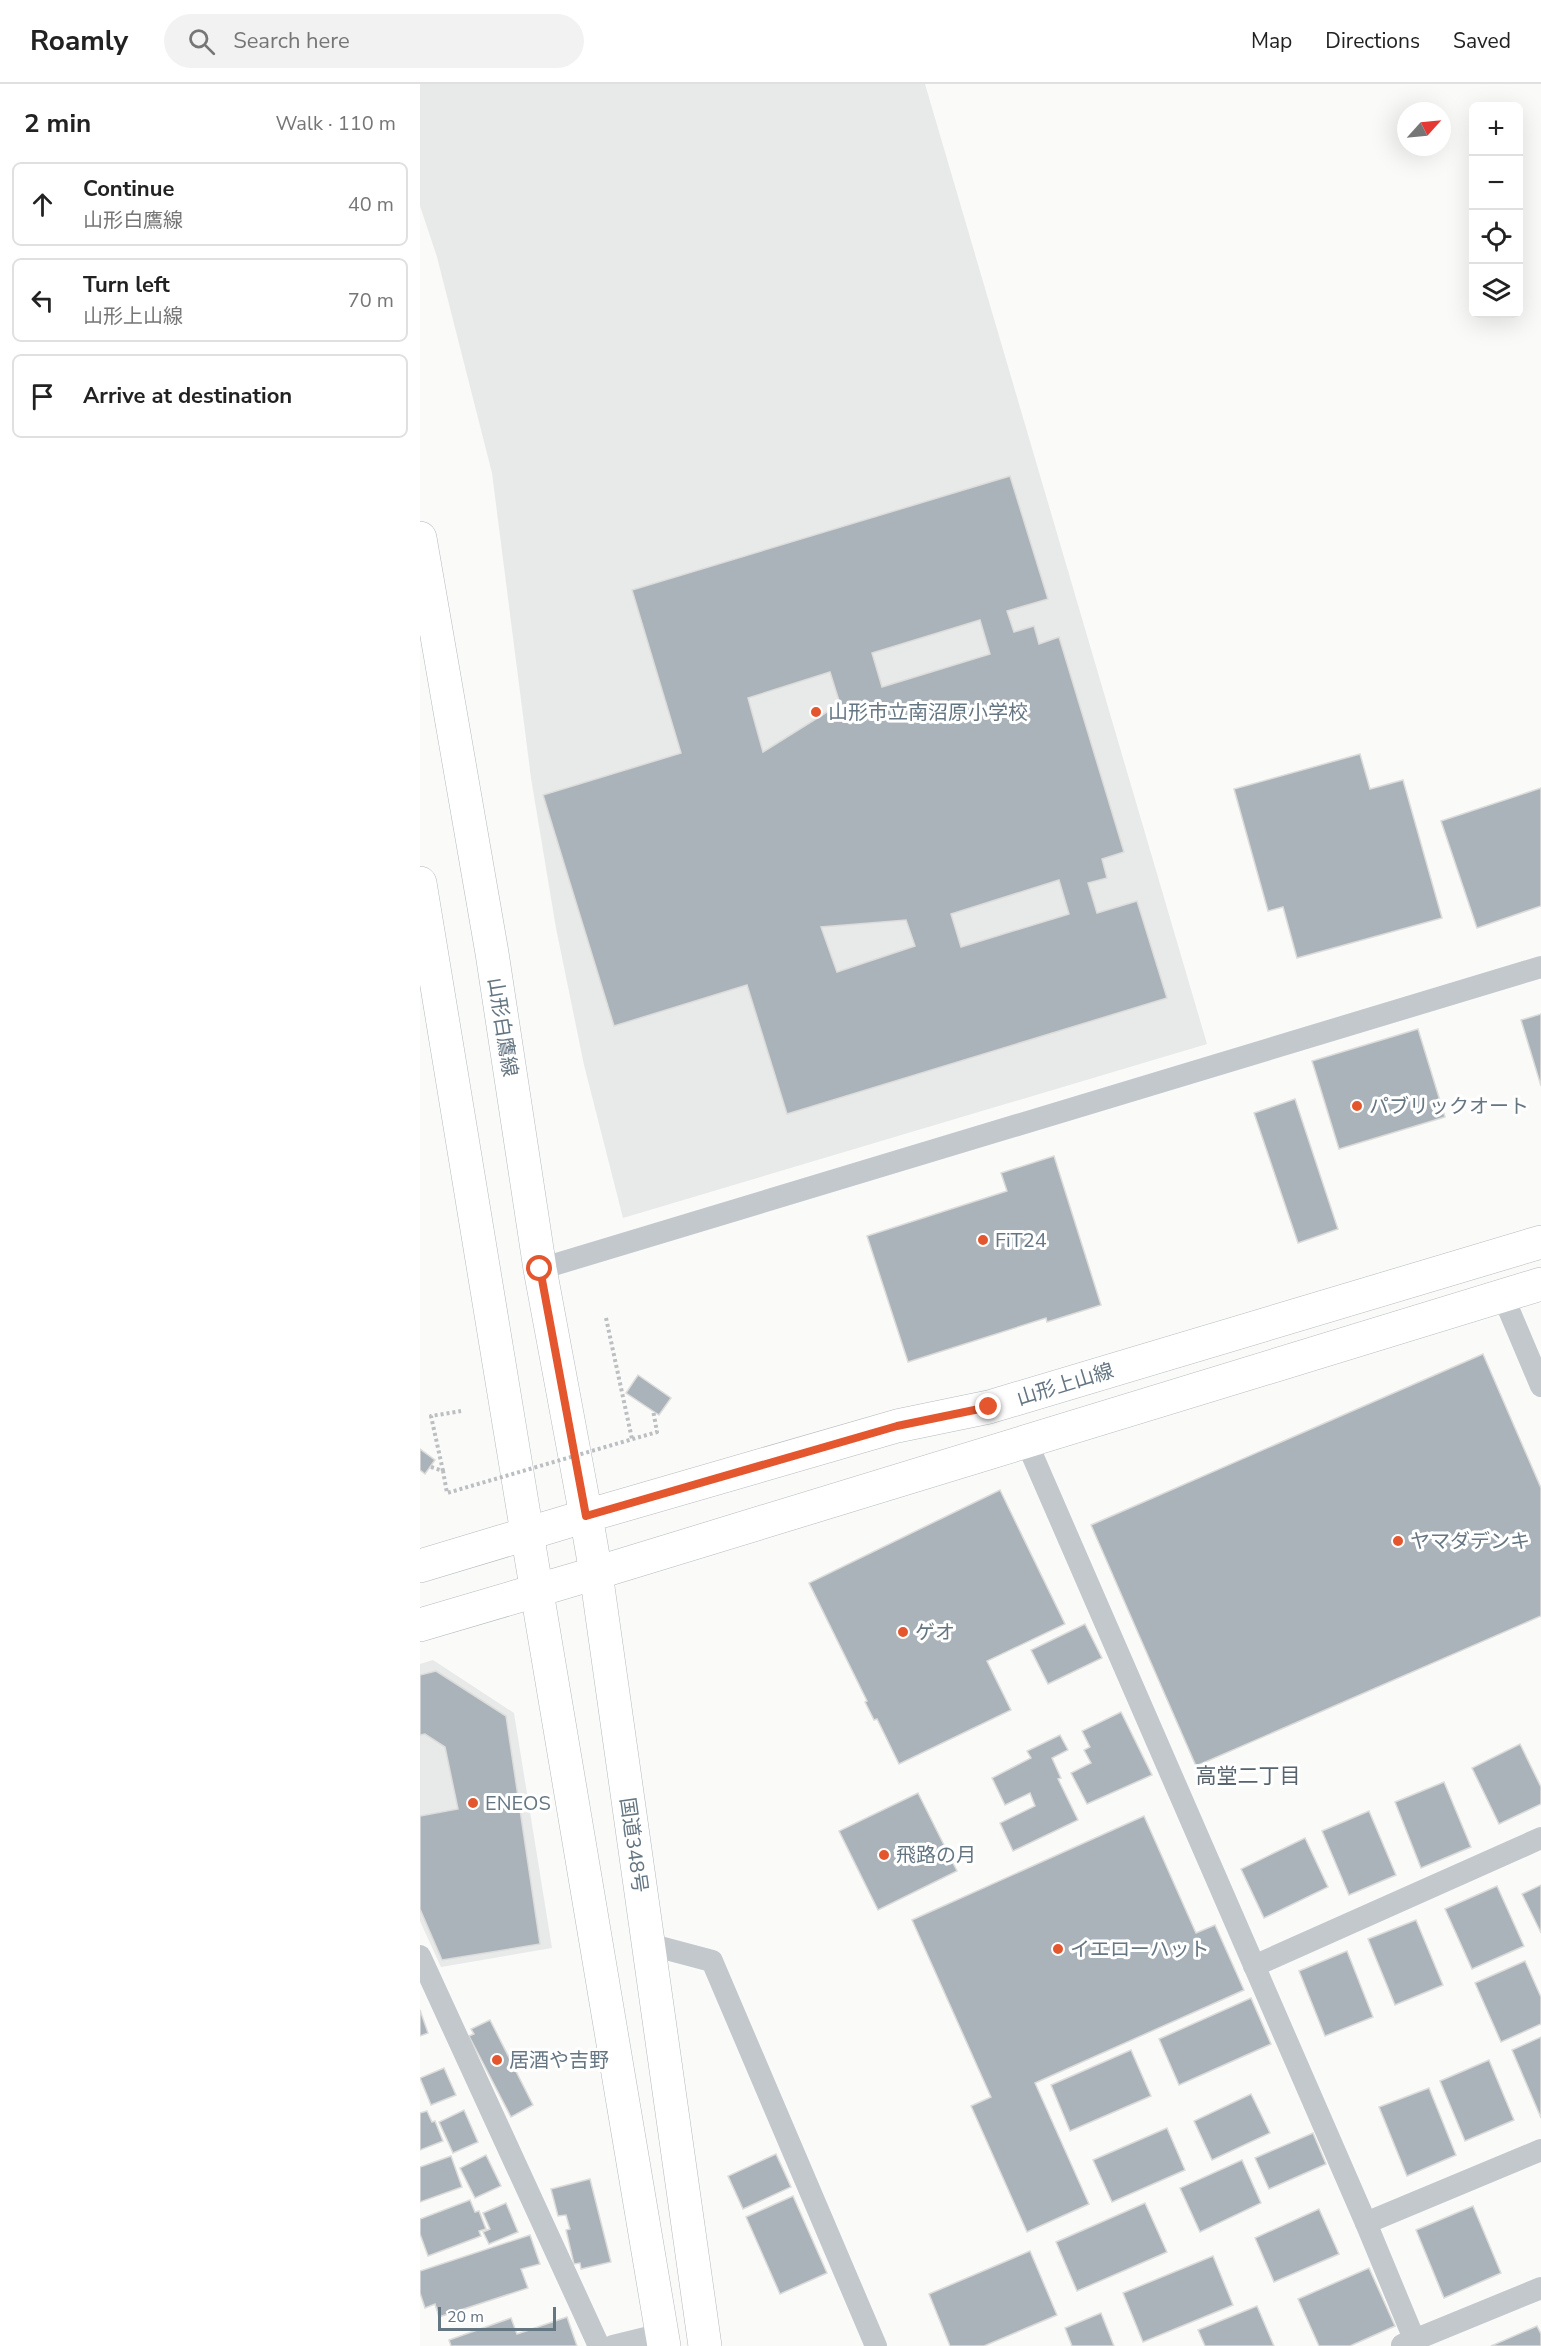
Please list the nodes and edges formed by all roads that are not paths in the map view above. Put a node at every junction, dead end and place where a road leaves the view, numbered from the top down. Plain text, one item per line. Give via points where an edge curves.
1 (420, 538) edge
2 (420, 883) edge
3 (1541, 967) edge
4 (1541, 1242) edge
5 (540, 1269) junction
6 (1541, 1284) edge
7 (1503, 1296) junction
8 (1541, 1386) edge
9 (1027, 1443) junction
10 (586, 1516) junction
11 (527, 1533) junction
12 (420, 1566) edge
13 (596, 1573) junction
14 (536, 1592) junction
15 (420, 1625) edge
16 (1541, 1838) edge
17 (648, 1944) junction
18 (420, 1956) edge
19 (1254, 1966) junction
20 (1541, 2150) edge
21 (1366, 2223) junction
22 (1541, 2288) edge
23 (663, 2340) edge
24 (1411, 2344) edge
25 (599, 2346) edge
26 (613, 2346) edge
27 (705, 2346) edge
28 (876, 2346) edge

1 - 5 main road, 山形白鷹線 via 492,953
2 - 11 main road
3 - 5 lane
4 - 10 main road, 山形上山線 via 989,1407 897,1426
5 - 10 main road, 山形白鷹線
6 - 7 main road
7 - 8 lane
7 - 9 main road
9 - 13 main road
9 - 19 lane
10 - 11 main road
10 - 13 main road, 国道348号
11 - 12 main road
11 - 14 main road
13 - 14 main road
13 - 17 main road, 国道348号
14 - 15 main road
14 - 23 main road
16 - 19 lane
17 - 27 main road, 国道348号
17 - 28 lane via 712,1961
18 - 25 lane
19 - 21 lane
20 - 21 lane
21 - 24 lane
22 - 24 lane
23 - 26 lane

